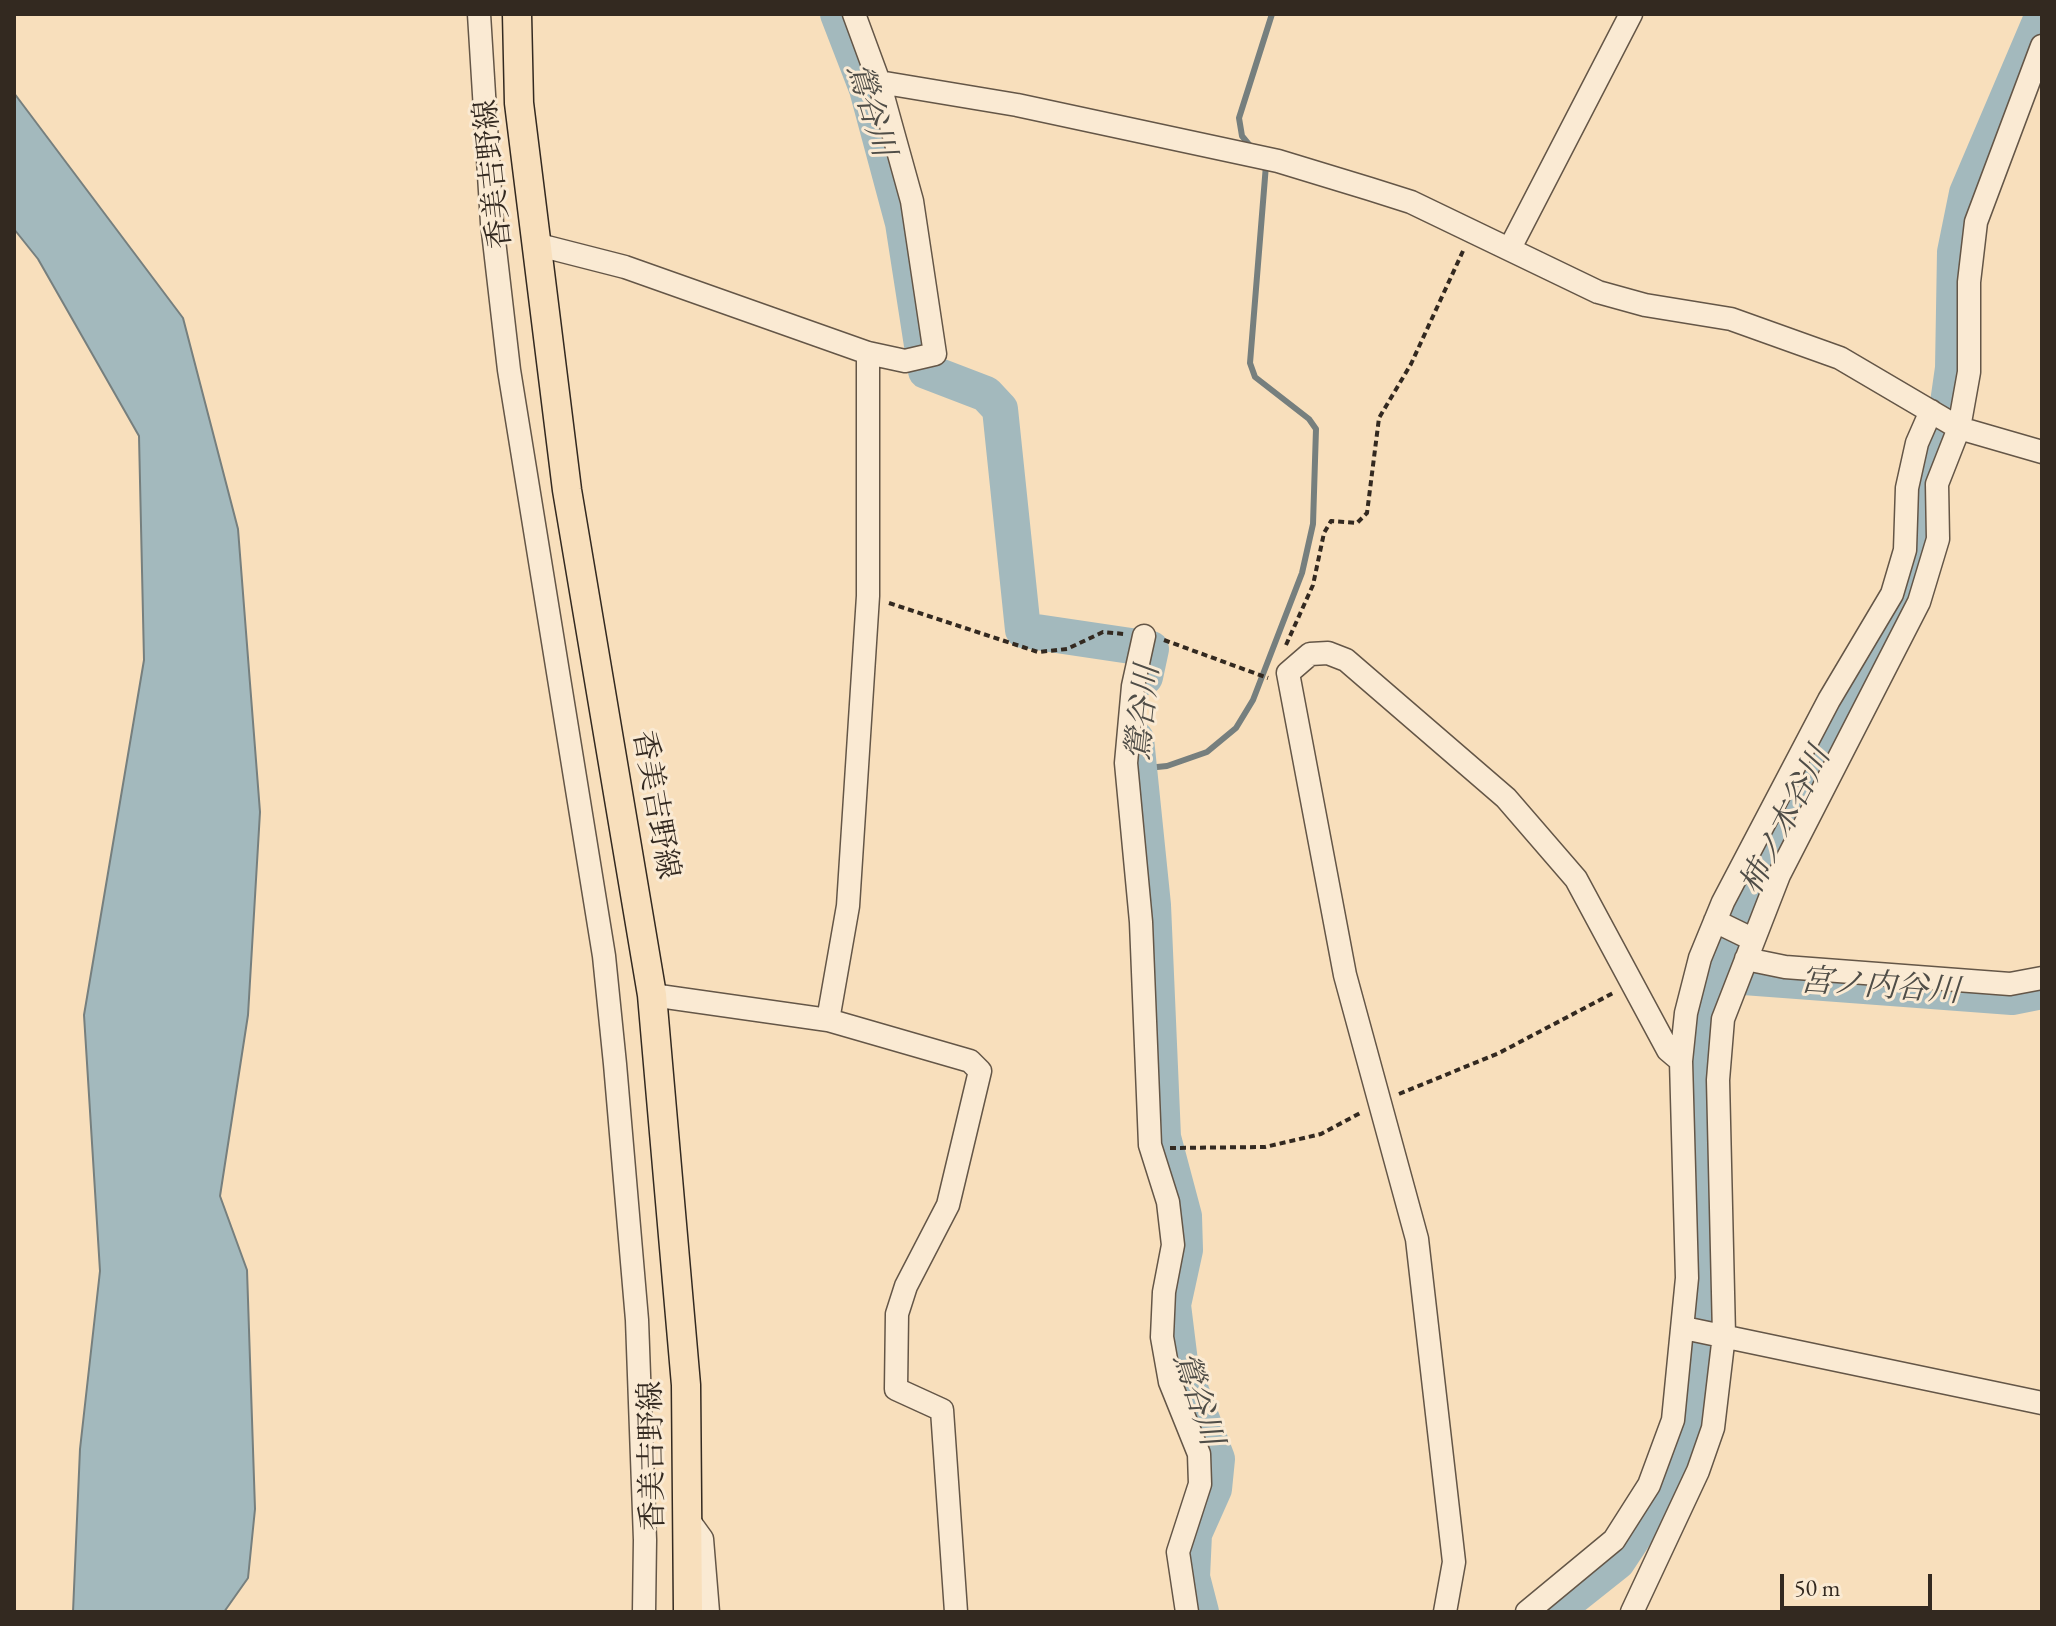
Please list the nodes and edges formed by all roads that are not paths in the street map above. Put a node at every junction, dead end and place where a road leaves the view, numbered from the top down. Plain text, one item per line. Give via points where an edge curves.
1 (479, 14) edge
2 (517, 14) edge
3 (854, 14) edge
4 (1631, 14) edge
5 (2042, 46) edge
6 (879, 82) junction
7 (535, 244) junction
8 (1510, 248) junction
9 (868, 353) junction
10 (1944, 419) junction
11 (2042, 452) edge
12 (1142, 645) road end
13 (1719, 923) junction
14 (1744, 958) junction
15 (2042, 978) edge
16 (652, 995) junction
17 (828, 1020) junction
18 (1681, 1061) junction
19 (1687, 1328) junction
20 (1720, 1334) junction
21 (2042, 1403) edge
22 (689, 1521) junction
23 (644, 1612) edge
24 (688, 1612) edge
25 (708, 1612) edge
26 (956, 1612) edge
27 (1187, 1612) edge
28 (1445, 1612) edge
29 (1527, 1612) edge
30 (1632, 1612) edge

1 - 23 street via 492,223 509,370 604,956 637,1320
2 - 7 main road, 香美吉野線 via 519,103
3 - 6 street
4 - 8 street
5 - 10 street via 1976,222 1969,282 1969,372
6 - 8 street via 1017,105 1278,161 1411,202
6 - 9 street via 912,201 935,354 905,361
7 - 9 street via 625,267
7 - 16 main road, 香美吉野線 via 567,490
8 - 10 street via 1598,292 1731,319 1840,358
9 - 17 street via 868,596 848,906
10 - 11 street
10 - 13 street via 1917,443 1907,488 1905,550 1892,594 1829,700
10 - 14 street via 1938,539 1919,602 1779,875
12 - 27 street via 1126,763 1141,922 1150,1145 1168,1202 1173,1245 1162,1337 1170,1382 1199,1454 1200,1484 1178,1552
13 - 14 street
13 - 18 street via 1686,1013
14 - 15 street via 1785,967 2010,984
14 - 20 street via 1723,1019 1718,1080
16 - 17 street
16 - 22 main road, 香美吉野線 via 686,1385
17 - 26 street via 970,1061 980,1071 948,1205 897,1314 896,1389 942,1410
18 - 19 street
18 - 28 street via 1668,1050 1576,879 1506,798 1346,660 1310,654 1288,673 1345,975 1417,1239 1454,1562
19 - 20 street
19 - 29 street via 1673,1420 1649,1485 1614,1540
20 - 21 street
20 - 30 street via 1713,1428
22 - 24 main road, 香美吉野線
22 - 25 street via 702,1539

